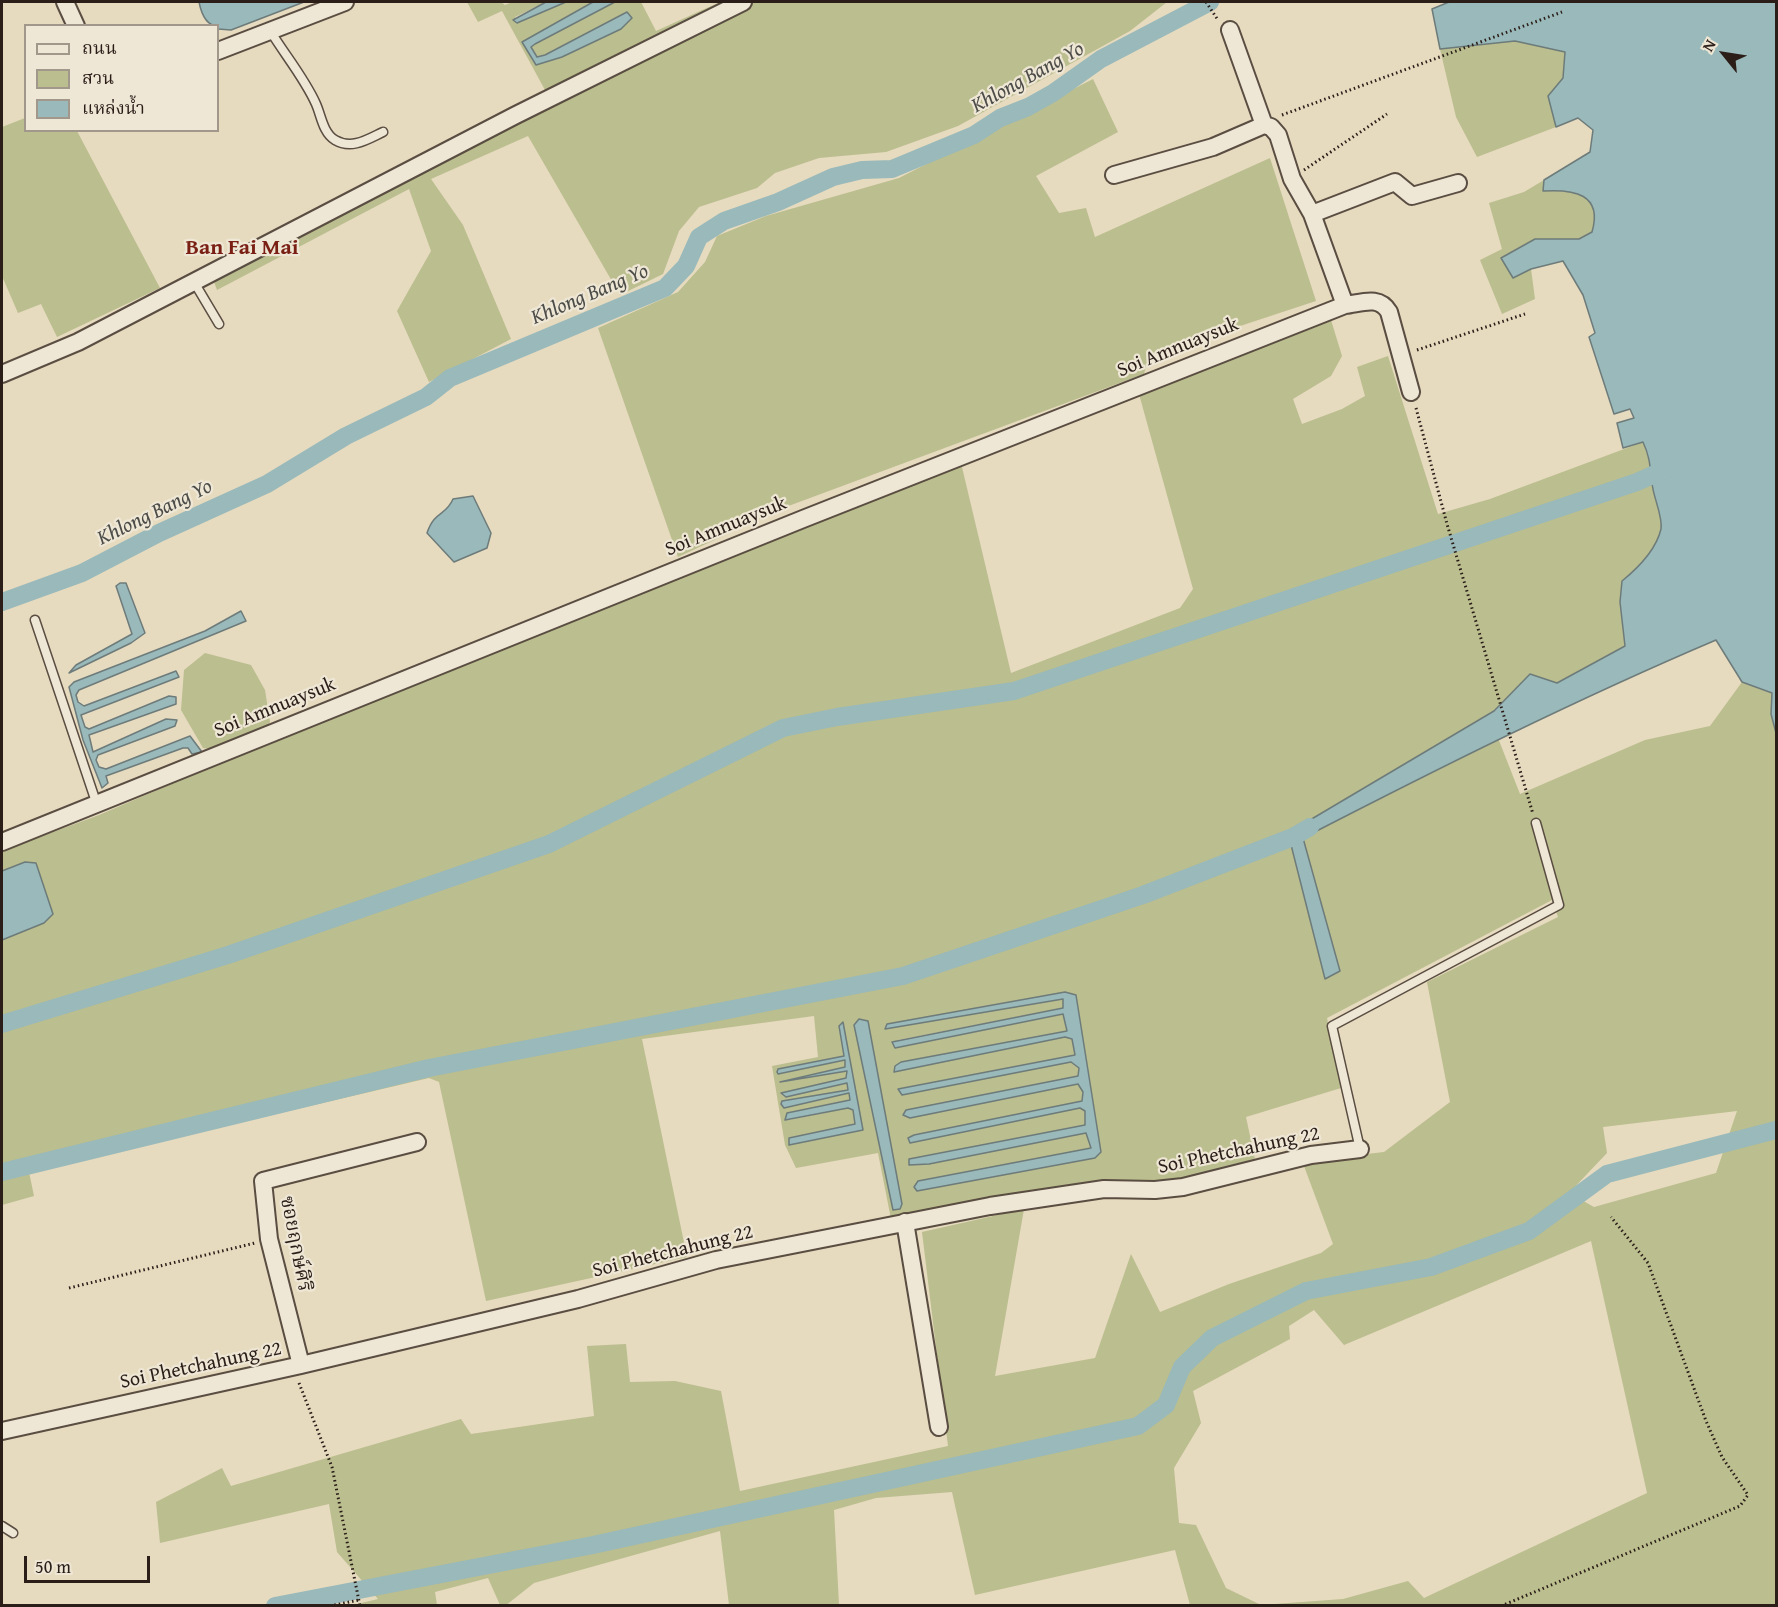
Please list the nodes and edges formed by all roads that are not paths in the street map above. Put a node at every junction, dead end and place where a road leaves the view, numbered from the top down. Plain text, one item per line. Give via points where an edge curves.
1 (65, 2) edge
2 (345, 2) edge
3 (743, 2) edge
4 (75, 24) edge
5 (1230, 30) dead end
6 (271, 32) junction
7 (219, 51) edge
8 (1267, 126) junction
9 (383, 132) dead end
10 (1114, 175) dead end
11 (1458, 183) dead end
12 (1312, 214) junction
13 (194, 282) junction
14 (1345, 305) junction
15 (219, 324) dead end
16 (2, 374) edge
17 (1411, 392) road end
18 (35, 620) dead end
19 (96, 802) junction
20 (1536, 823) road end
21 (2, 842) edge
22 (417, 1142) dead end
23 (1360, 1149) joint
24 (905, 1222) junction
25 (297, 1366) junction
26 (939, 1427) dead end
27 (2, 1431) edge
28 (2, 1526) edge
29 (13, 1533) dead end

1 - 4 street
2 - 6 street
3 - 13 street
5 - 8 street
6 - 7 street
6 - 9 lane via 315,101 327,133 348,144
8 - 10 street via 1213,147
8 - 12 street via 1278,135 1292,179
11 - 12 street via 1412,196 1395,182
12 - 14 street
13 - 15 lane
13 - 16 street via 78,342
14 - 17 street, Soi Amnuaysuk via 1377,300 1384,304
14 - 19 street, Soi Amnuaysuk
18 - 19 lane
19 - 21 street, Soi Amnuaysuk
20 - 23 lane via 1559,905 1332,1026
22 - 25 street, ซอยฤกษ์ศิริ via 263,1180 268,1239
23 - 24 street, Soi Phetchahung 22 via 1311,1155 1183,1187 1104,1189
24 - 25 street, Soi Phetchahung 22 via 716,1260 578,1299
24 - 26 street
25 - 27 street, Soi Phetchahung 22
28 - 29 lane

